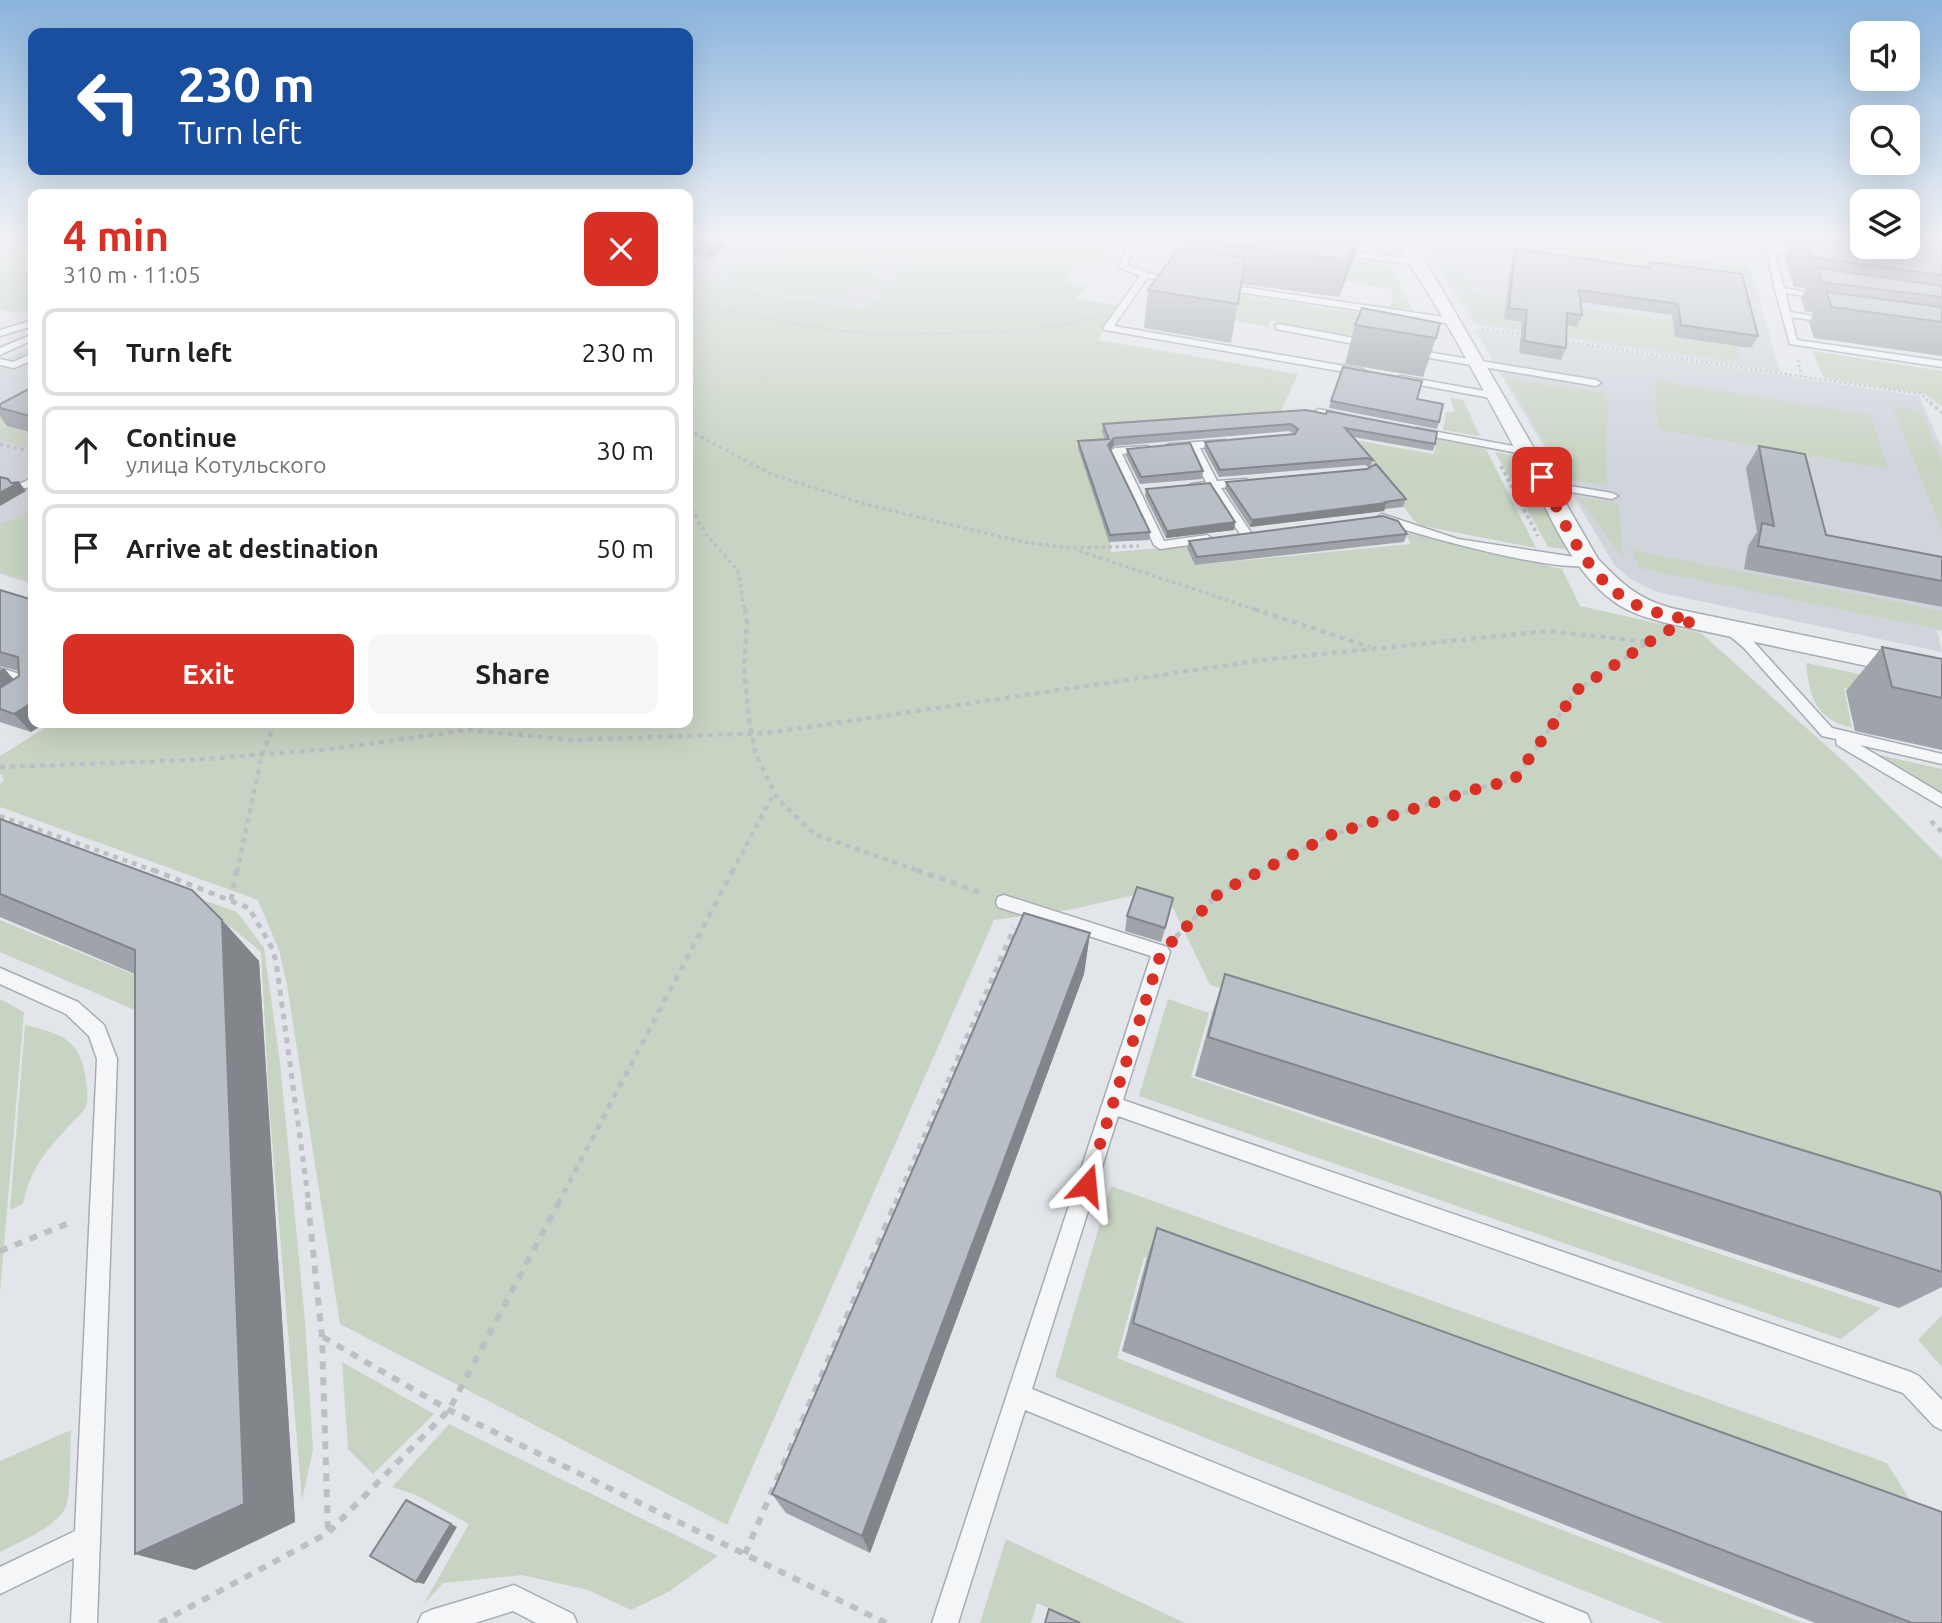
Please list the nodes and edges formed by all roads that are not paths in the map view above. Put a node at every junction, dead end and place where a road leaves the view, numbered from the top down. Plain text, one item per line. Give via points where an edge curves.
1 (1116, 316) edge
2 (1406, 316) edge
3 (1448, 316) edge
4 (1786, 316) edge
5 (1799, 316) edge
6 (1838, 321) edge
7 (1452, 323) junction
8 (28, 325) edge
9 (1279, 327) dead end
10 (0, 333) edge
11 (28, 339) edge
12 (1375, 345) edge
13 (1402, 351) edge
14 (0, 352) edge
15 (28, 358) edge
16 (0, 362) edge
17 (1477, 364) junction
18 (1942, 364) edge
19 (1379, 376) edge
20 (1393, 378) edge
21 (1596, 383) dead end
22 (1496, 396) junction
23 (1318, 412) edge
24 (1358, 420) edge
25 (1411, 430) edge
26 (1235, 442) edge
27 (1194, 446) junction
28 (1528, 452) junction
29 (1255, 482) edge
30 (1546, 485) junction
31 (1214, 486) junction
32 (1174, 488) edge
33 (1147, 490) edge
34 (1134, 491) junction
35 (1612, 496) dead end
36 (1368, 519) edge
37 (1260, 533) edge
38 (1234, 536) junction
39 (1595, 571) junction
40 (1730, 629) junction
41 (0, 673) edge
42 (1942, 673) edge
43 (28, 681) edge
44 (1827, 732) junction
45 (1942, 759) edge
46 (1942, 801) edge
47 (1004, 902) road end
48 (0, 976) edge
49 (1112, 1105) junction
50 (1019, 1396) junction
51 (1942, 1418) edge
52 (86, 1539) junction
53 (0, 1581) edge
54 (84, 1623) edge
55 (431, 1623) edge
56 (564, 1623) edge
57 (945, 1623) edge
58 (1578, 1623) edge

1 - 19 lane via 1108,328
2 - 7 lane
3 - 7 street
4 - 18 lane via 1793,342
5 - 6 lane
7 - 17 street
8 - 10 lane
9 - 12 lane
11 - 14 lane
13 - 17 lane
15 - 16 lane via 14,365
17 - 21 lane
17 - 22 street
20 - 22 lane
22 - 28 street
23 - 24 lane
25 - 28 lane
26 - 27 lane
27 - 31 lane
27 - 34 lane via 1115,451
28 - 30 street
29 - 31 lane
30 - 35 lane
30 - 39 street
31 - 32 lane
31 - 38 lane
33 - 34 lane
34 - 38 lane via 1160,545
36 - 39 lane via 1381,517 1404,527
37 - 38 lane
39 - 40 street via 1641,607
40 - 42 street
40 - 44 lane
41 - 43 lane
44 - 45 lane
44 - 46 lane
47 - 49 lane via 1161,953
48 - 52 lane via 72,1008 97,1031 107,1059
49 - 50 lane
49 - 51 lane via 1911,1384
50 - 57 lane
50 - 58 lane
52 - 53 lane
52 - 54 lane
55 - 56 lane via 514,1598

